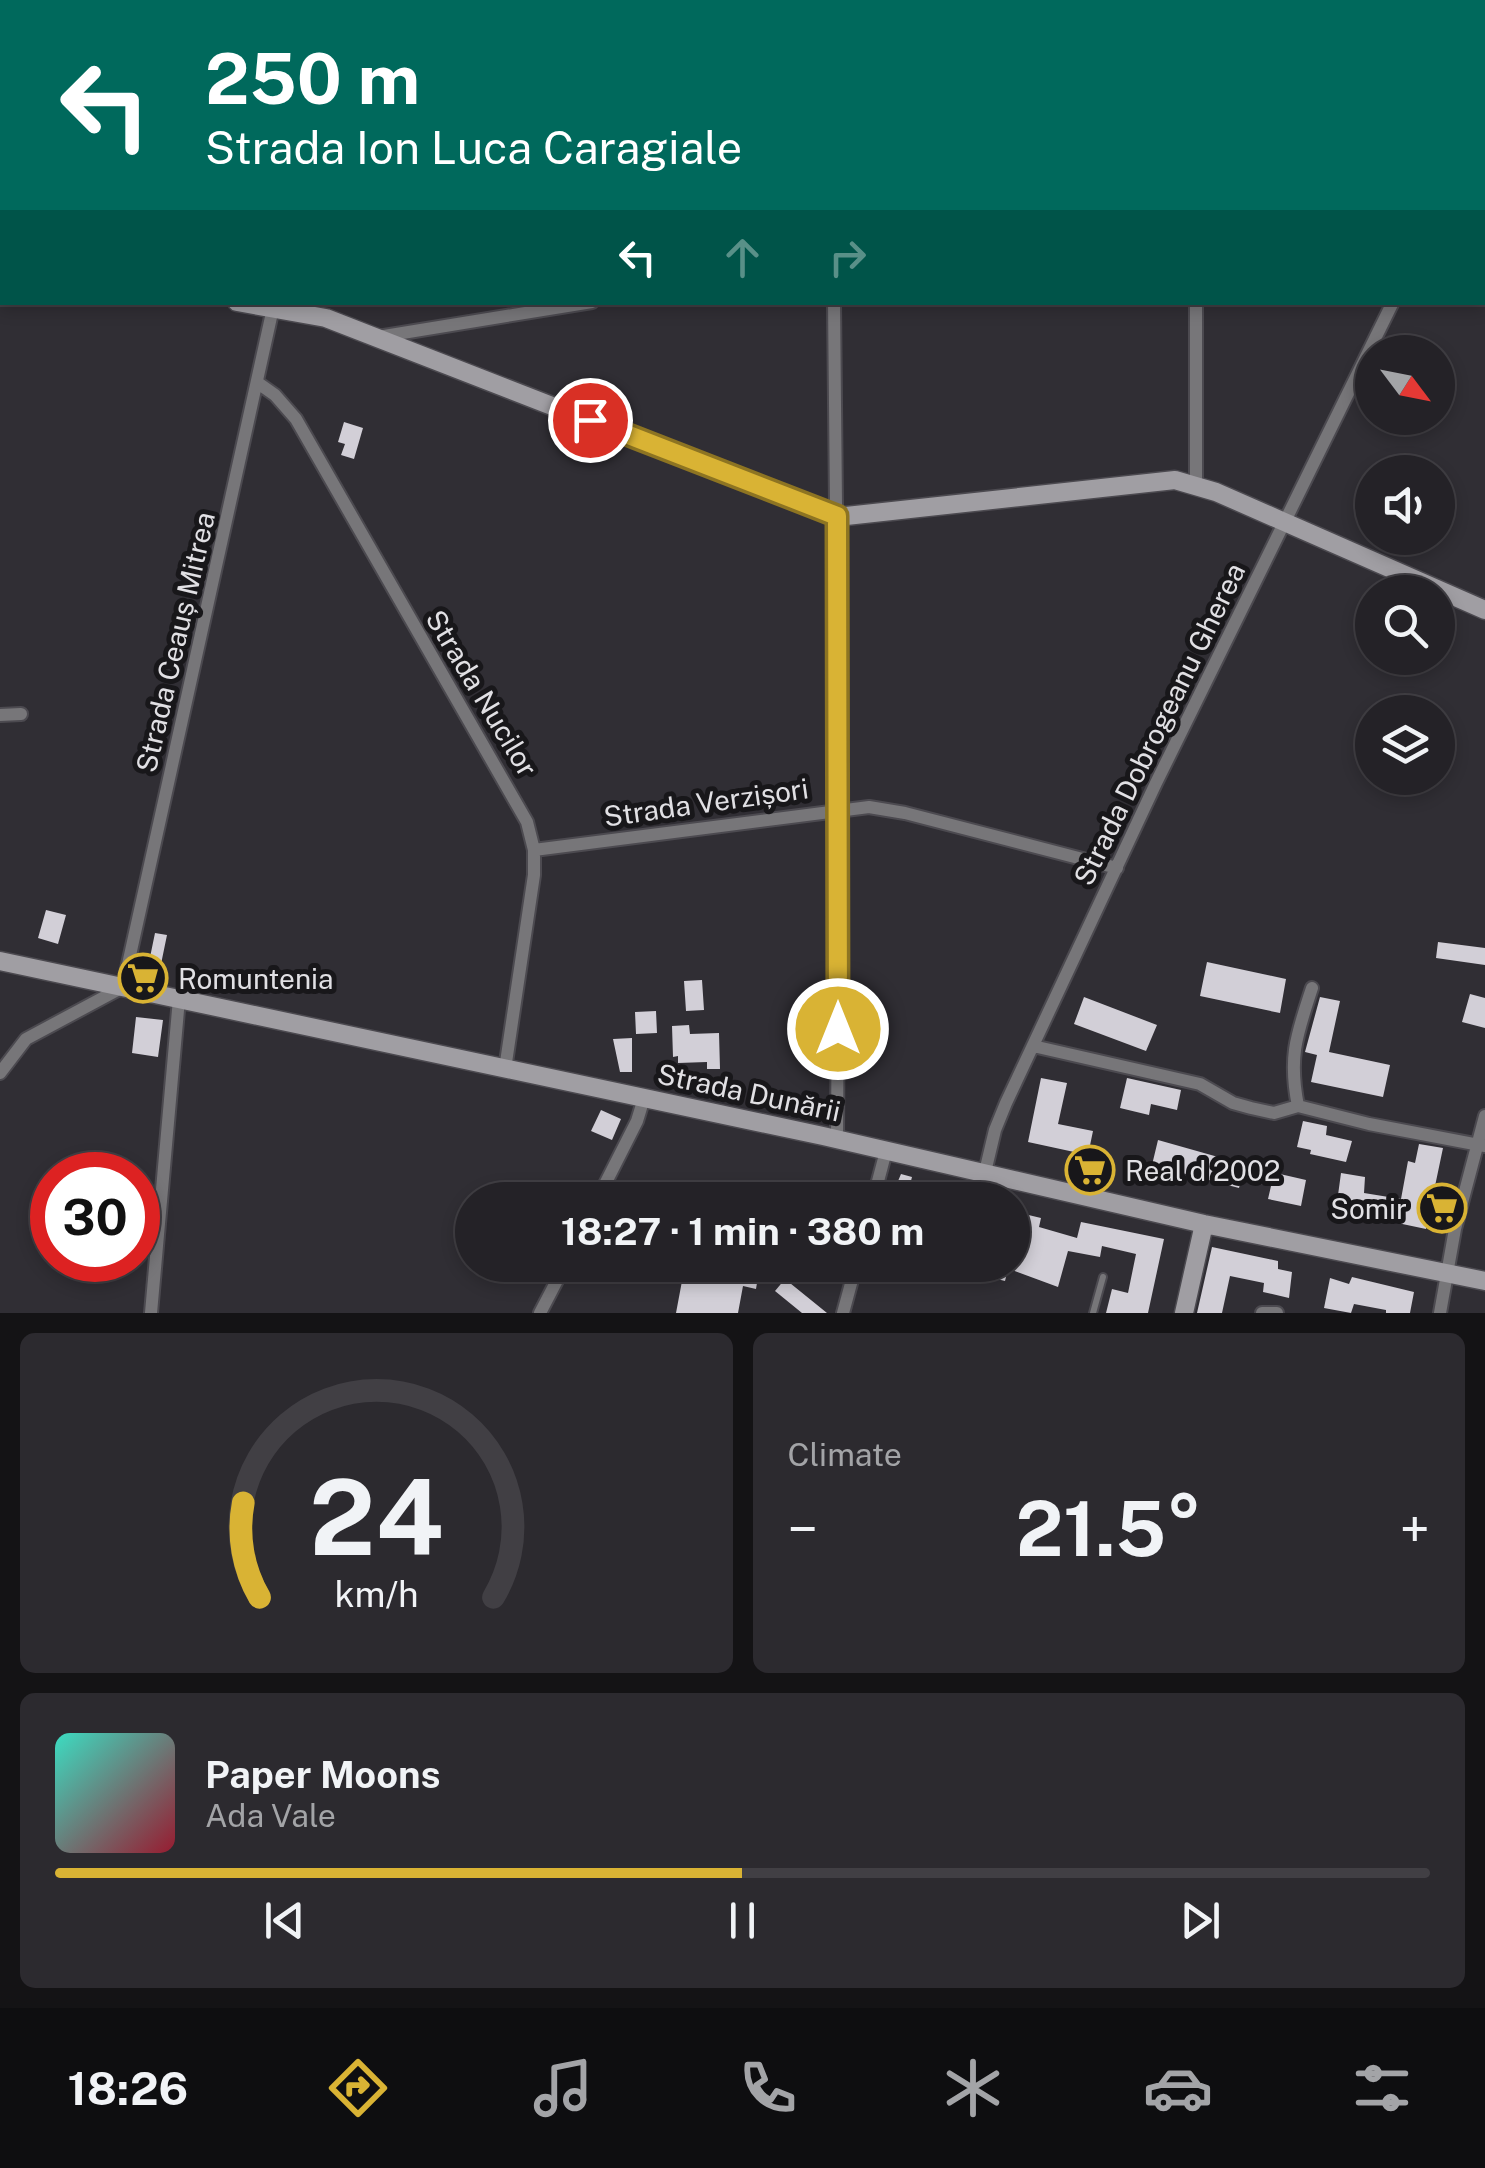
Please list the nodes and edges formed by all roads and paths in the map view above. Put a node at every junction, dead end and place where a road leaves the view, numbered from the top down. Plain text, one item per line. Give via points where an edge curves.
1 (256, 305) edge
2 (574, 305) edge
3 (834, 305) edge
4 (1196, 305) edge
5 (1392, 305) edge
6 (274, 308) junction
7 (378, 338) junction
8 (258, 384) junction
9 (1196, 484) junction
10 (837, 516) junction
11 (1284, 522) junction
12 (1485, 610) edge
13 (21, 714) dead end
14 (0, 715) edge
15 (840, 808) junction
16 (534, 850) junction
17 (1117, 868) junction
18 (0, 961) edge
19 (123, 987) junction
20 (1312, 988) dead end
21 (179, 999) junction
22 (1033, 1046) junction
23 (505, 1068) junction
24 (0, 1073) edge
25 (644, 1098) junction
26 (1298, 1106) junction
27 (1485, 1116) edge
28 (837, 1139) junction
29 (1481, 1145) edge
30 (886, 1150) junction
31 (985, 1172) junction
32 (606, 1182) edge
33 (878, 1182) edge
34 (1204, 1224) junction
35 (1446, 1273) junction
36 (1103, 1276) dead end
37 (1485, 1281) edge
38 (556, 1282) edge
39 (851, 1282) edge
40 (152, 1313) edge
41 (540, 1313) edge
42 (843, 1313) edge
43 (1093, 1313) edge
44 (1184, 1313) edge
45 (1262, 1313) edge
46 (1278, 1313) edge
47 (1440, 1313) edge

1 - 6 main road
2 - 7 street
3 - 10 street
4 - 9 street
5 - 11 street, Strada Dobrogeanu Gherea
6 - 7 main road
6 - 8 street, Strada Ceauș Mitrea
7 - 10 main road
8 - 16 street, Strada Nucilor via 296,419 513,792
8 - 19 street, Strada Ceauș Mitrea
9 - 10 main road via 1156,480
9 - 11 main road
10 - 15 street
11 - 12 main road
11 - 17 street, Strada Dobrogeanu Gherea
13 - 14 street
15 - 16 street, Strada Verzișori
15 - 17 street, Strada Verzișori via 905,813
15 - 28 street
16 - 23 street, Strada Nucilor
17 - 22 street, Strada Dobrogeanu Gherea
18 - 19 main road, Strada Dunării
19 - 21 main road, Strada Dunării
19 - 24 street via 26,1039
20 - 26 street via 1296,1036 1292,1074
21 - 23 main road, Strada Dunării
21 - 40 street
22 - 26 street via 1200,1084 1251,1108
22 - 31 street, Strada Dobrogeanu Gherea via 995,1130
23 - 25 main road, Strada Dunării
25 - 28 main road, Strada Dunării
25 - 32 street
26 - 29 street
27 - 29 street
28 - 30 main road, Strada Dunării
29 - 35 street
30 - 31 main road, Strada Dunării
30 - 33 street
31 - 34 main road, Strada Dunării
34 - 35 main road, Strada Dunării
34 - 44 main road
35 - 37 main road, Strada Dunării
35 - 47 street
36 - 43 lane
38 - 41 street
39 - 42 street
45 - 46 street

